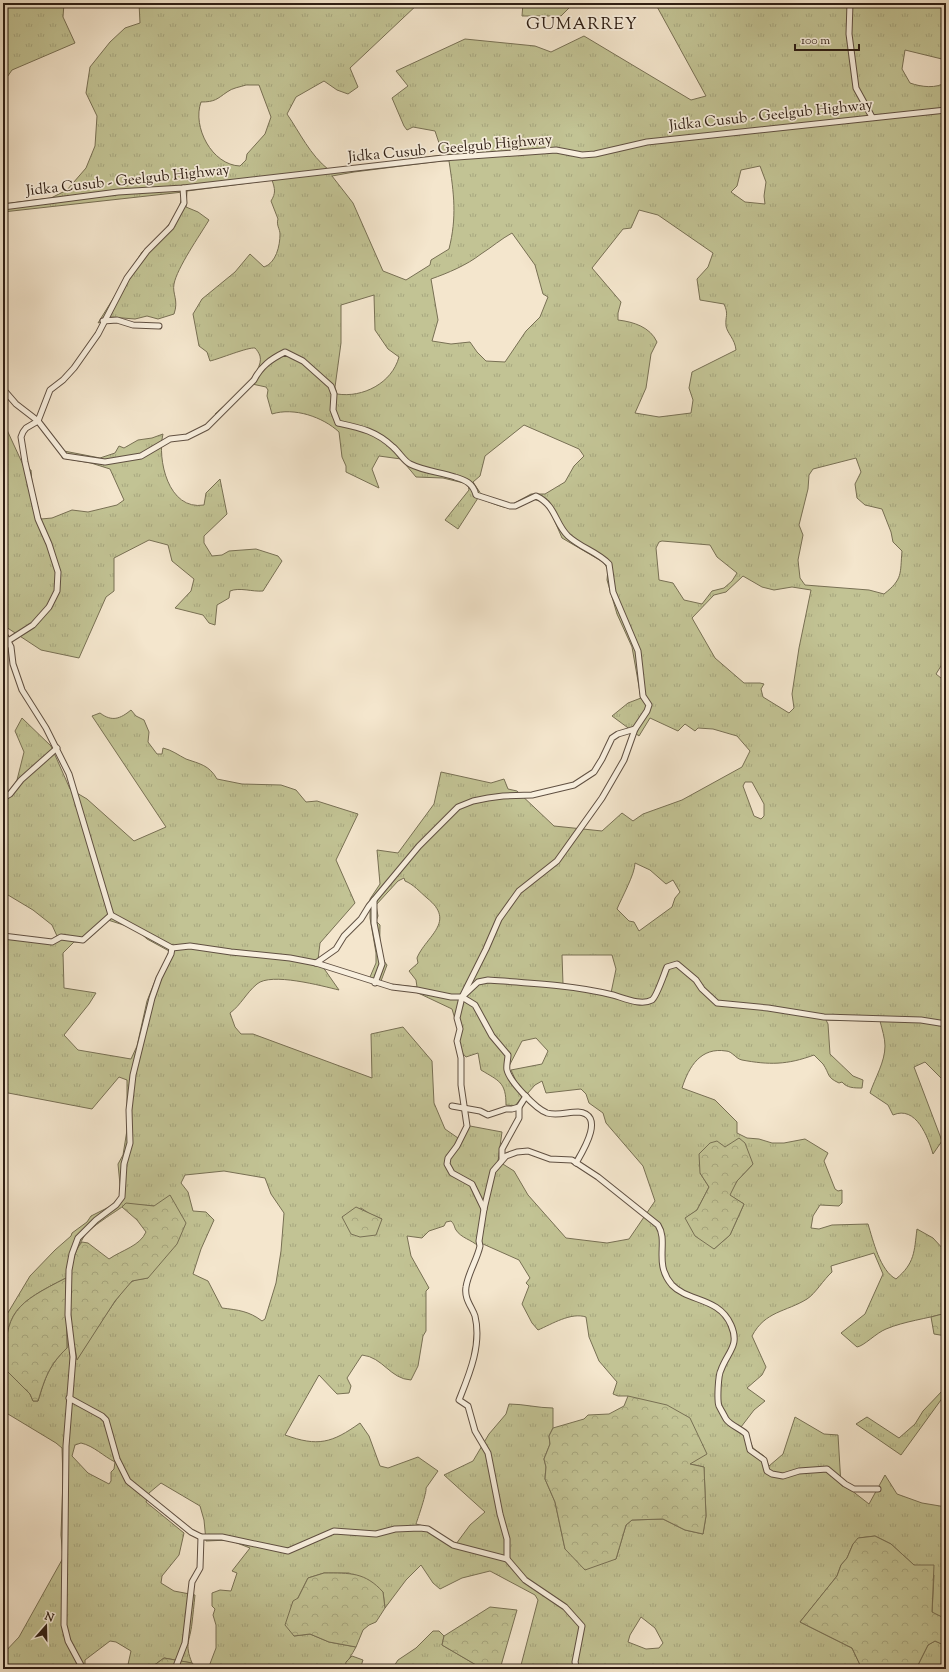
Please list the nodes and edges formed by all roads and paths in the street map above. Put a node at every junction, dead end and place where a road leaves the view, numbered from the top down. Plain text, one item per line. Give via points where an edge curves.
1 (850, 3) edge
2 (946, 110) edge
3 (872, 117) junction
4 (183, 188) junction
5 (3, 207) edge
6 (103, 321) junction
7 (159, 326) dead end
8 (3, 389) edge
9 (38, 422) junction
10 (3, 632) edge
11 (8, 641) junction
12 (635, 729) junction
13 (56, 748) junction
14 (3, 798) edge
15 (374, 900) junction
16 (111, 914) junction
17 (3, 936) edge
18 (172, 948) junction
19 (316, 963) junction
20 (375, 982) junction
21 (462, 997) junction
22 (946, 1024) edge
23 (526, 1096) junction
24 (452, 1106) dead end
25 (519, 1107) junction
26 (464, 1108) junction
27 (502, 1159) junction
28 (576, 1163) junction
29 (484, 1209) junction
30 (69, 1398) junction
31 (878, 1489) dead end
32 (201, 1537) junction
33 (507, 1559) junction
34 (83, 1669) edge
35 (175, 1669) edge
36 (578, 1669) edge

1 - 3 street via 849,34 856,88
2 - 3 street, Jidka Cusub - Geelgub Highway
3 - 4 street, Jidka Cusub - Geelgub Highway via 647,142 595,154 582,155 556,150 443,158
4 - 5 street, Jidka Cusub - Geelgub Highway via 118,192
4 - 6 street via 185,198 180,213 127,278
6 - 7 street via 117,320 133,325
6 - 9 street via 98,334 74,368 50,390
8 - 9 street
9 - 11 street via 26,428 21,438 38,519 58,572 58,591 49,607 33,625
9 - 12 street via 65,456 99,462 140,456 170,439 186,437 207,427 254,380 270,360 285,352 303,361 331,386 334,394 333,410 338,423 376,433 394,447 408,463 424,470 441,472 468,481 476,495 510,506 536,496 541,498 556,515 567,535 605,560 611,569 613,592 637,646 643,696 649,705
10 - 11 street
11 - 13 street via 22,690
12 - 15 street via 612,738 594,772 574,785 532,795 480,800 458,807 419,846
12 - 21 street via 624,760 605,794 557,861 519,892 499,919
13 - 14 street
13 - 16 street via 69,774
15 - 19 street via 336,949
15 - 20 street via 374,923 382,964
16 - 17 street via 83,940 61,937 52,942
16 - 18 street
18 - 19 street via 190,946
18 - 30 street via 152,998 132,1075 130,1143 124,1164 122,1197 116,1206 96,1220 78,1238 72,1254 68,1315 73,1357
19 - 20 street
20 - 21 street via 446,997
21 - 22 street via 478,982 488,980 565,987 647,1002 654,998 667,967 677,964 717,1003 824,1017 893,1018
21 - 23 street via 475,1005 492,1036 508,1055 508,1070
21 - 26 street via 457,1018 460,1029 457,1041 461,1058
23 - 25 street
23 - 28 street via 545,1112 577,1112 588,1116 592,1127 590,1137
24 - 26 street
25 - 26 street via 488,1115
25 - 27 street via 519,1118 502,1149
26 - 29 street via 467,1126 447,1164 452,1173 472,1184
27 - 28 street via 517,1152 528,1151 550,1159 561,1158
27 - 29 street via 493,1171
28 - 31 street via 598,1177 658,1225 663,1232 661,1266 672,1285 713,1305 729,1321 735,1342 720,1372 718,1405 727,1421 746,1434 750,1450 764,1460 767,1471 782,1476 799,1471 827,1469 854,1490
29 - 33 street via 480,1246 466,1289 476,1326 474,1362 459,1400 468,1406 475,1431 488,1453 507,1539
30 - 32 street via 102,1416 128,1481 191,1532
30 - 34 street via 64,1625 68,1641
32 - 33 street via 222,1537 288,1551 334,1532 376,1534 395,1529 420,1528 453,1545
32 - 35 street via 200,1568 192,1582 185,1643
33 - 36 street via 524,1580 566,1607 582,1626 575,1662

